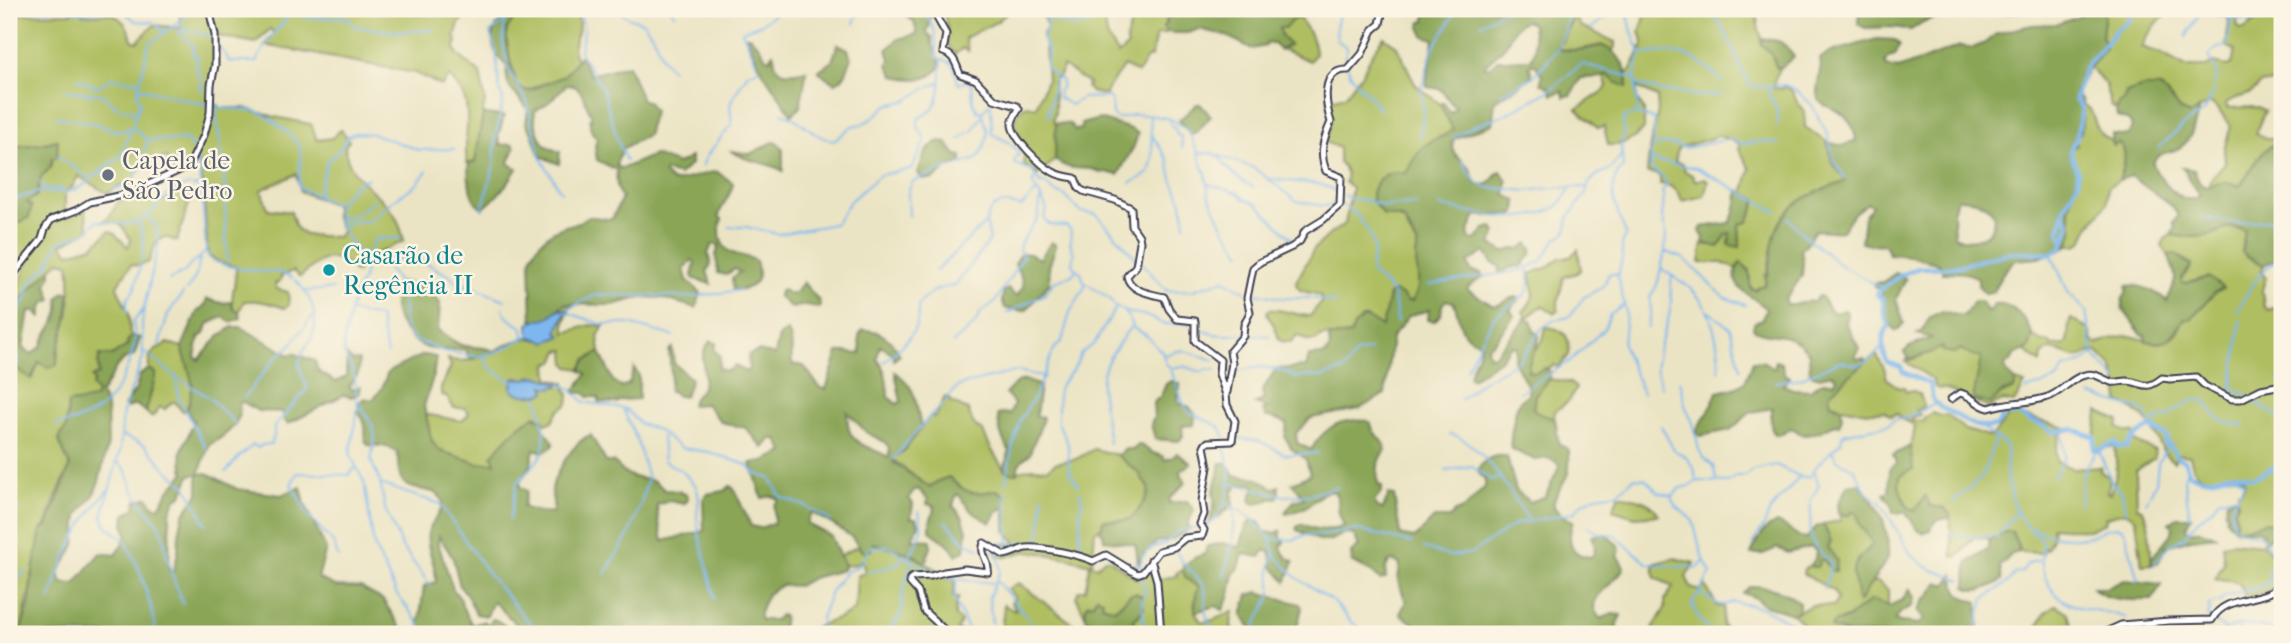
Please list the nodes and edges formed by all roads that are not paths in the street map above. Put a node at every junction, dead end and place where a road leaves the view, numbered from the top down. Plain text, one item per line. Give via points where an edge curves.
1 (209, 9) edge
2 (936, 9) edge
3 (1383, 9) edge
4 (9, 281) edge
5 (2282, 385) edge
6 (1226, 395) junction
7 (1951, 399) dead end
8 (1151, 560) junction
9 (2282, 565) edge
10 (949, 634) edge
11 (1161, 634) edge
12 (2101, 634) edge

1 - 4 street via 215,35 210,113 189,166 51,220
2 - 6 street via 946,34 943,52 956,62 960,74 976,80 994,99 1018,108 1013,127 1029,152 1056,173 1075,178 1083,191 1132,210 1132,226 1140,242 1128,283 1164,297 1177,319 1195,321 1195,341 1220,360
3 - 6 street via 1380,24 1362,54 1328,82 1325,104 1331,122 1321,158 1326,171 1341,177 1340,205 1292,247 1254,268 1247,299 1250,312 1241,339 1230,351
5 - 7 street via 2232,399 2196,377 2162,378 2142,386 2085,374 2057,394 2034,401 1989,408 1966,394
6 - 8 street via 1234,417 1233,438 1204,446 1208,467 1200,524 1203,534 1158,551
8 - 10 street via 1137,574 1108,555 1093,561 1034,548 1004,555 984,543 988,572 965,569 910,579 924,611
8 - 11 street
9 - 12 street via 2273,591 2235,602 2212,619 2121,625

